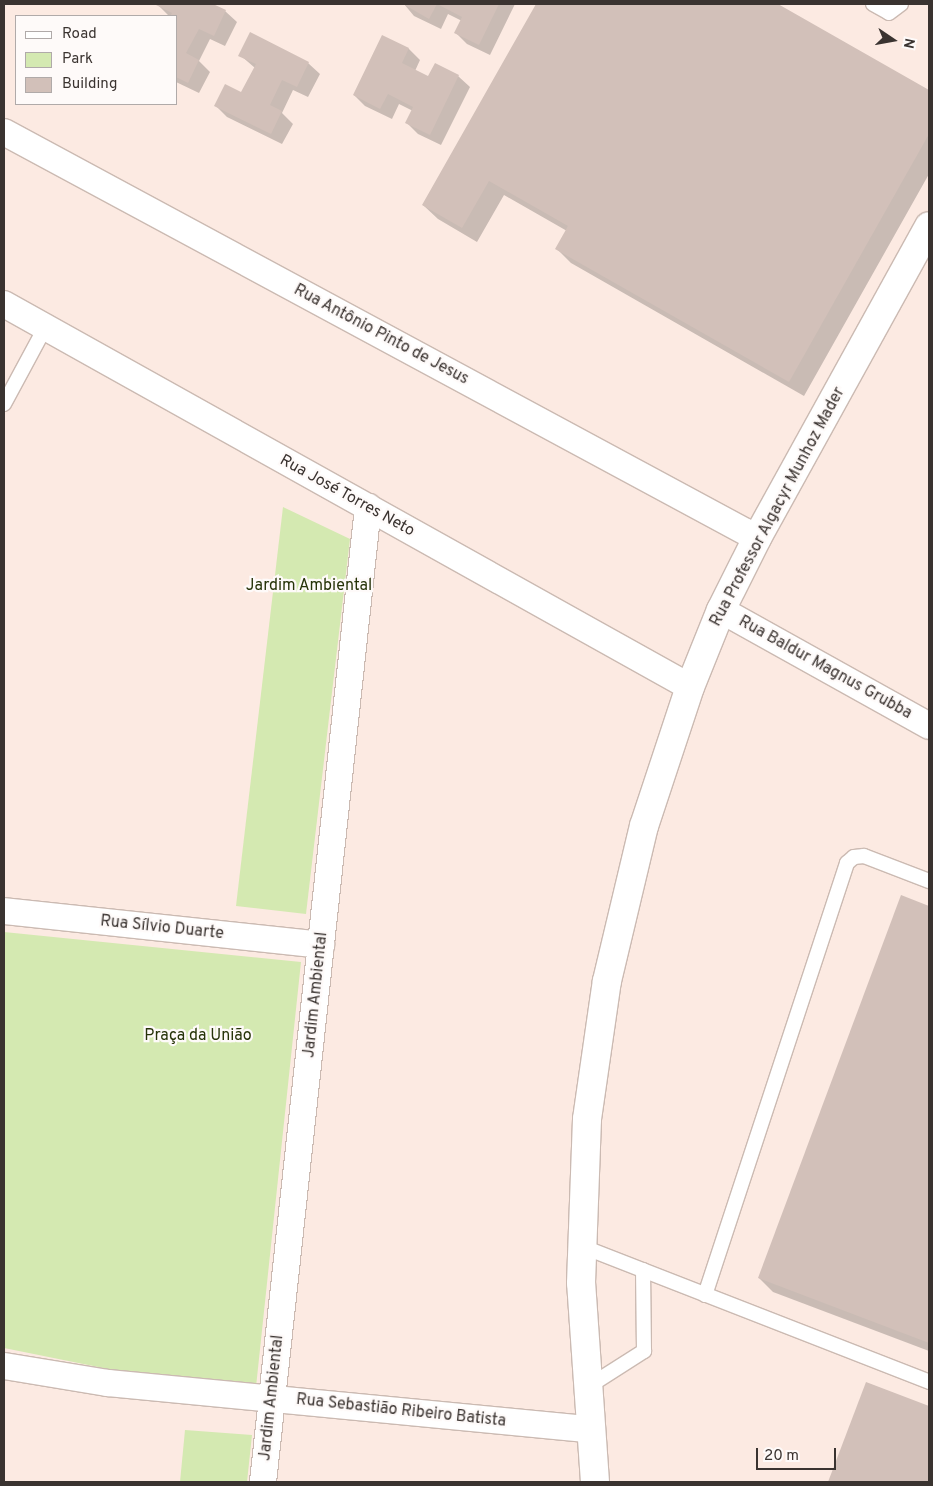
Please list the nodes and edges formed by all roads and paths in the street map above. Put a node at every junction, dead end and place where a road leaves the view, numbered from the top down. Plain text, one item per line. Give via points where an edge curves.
1 (873, 4) edge
2 (901, 4) edge
3 (4, 132) edge
4 (929, 226) edge
5 (4, 304) edge
6 (45, 328) junction
7 (4, 404) edge
8 (368, 507) junction
9 (757, 538) junction
10 (721, 610) junction
11 (690, 687) junction
12 (929, 726) edge
13 (929, 881) edge
14 (4, 912) edge
15 (321, 945) junction
16 (581, 1246) junction
17 (643, 1270) junction
18 (705, 1295) junction
19 (4, 1366) edge
20 (929, 1382) edge
21 (586, 1388) junction
22 (272, 1399) junction
23 (589, 1429) junction
24 (263, 1482) edge
25 (595, 1482) edge

1 - 2 lane via 889,13
3 - 9 street, Rua Antônio Pinto de Jesus
4 - 9 street, Rua Professor Algacyr Munhoz Mader
5 - 6 street, Rua José Torres Neto
6 - 7 lane
6 - 8 street, Rua José Torres Neto
8 - 11 street, Rua José Torres Neto
8 - 15 street, Jardim Ambiental
9 - 10 street, Rua Professor Algacyr Munhoz Mader
10 - 11 street, Rua Professor Algacyr Munhoz Mader
10 - 12 street, Rua Baldur Magnus Grubba
11 - 16 street, Rua Professor Algacyr Munhoz Mader via 644,826 607,981 587,1119
13 - 18 lane via 864,856 854,857 847,863
14 - 15 street, Rua Sílvio Duarte
15 - 22 street, Jardim Ambiental
16 - 17 lane
16 - 21 street, Rua Professor Algacyr Munhoz Mader
17 - 18 lane
17 - 21 lane via 644,1351
18 - 20 lane
19 - 22 street, Rua Sebastião Ribeiro Batista via 108,1383
21 - 23 street, Rua Professor Algacyr Munhoz Mader
22 - 23 street, Rua Sebastião Ribeiro Batista
22 - 24 street, Jardim Ambiental
23 - 25 street, Rua Professor Algacyr Munhoz Mader

